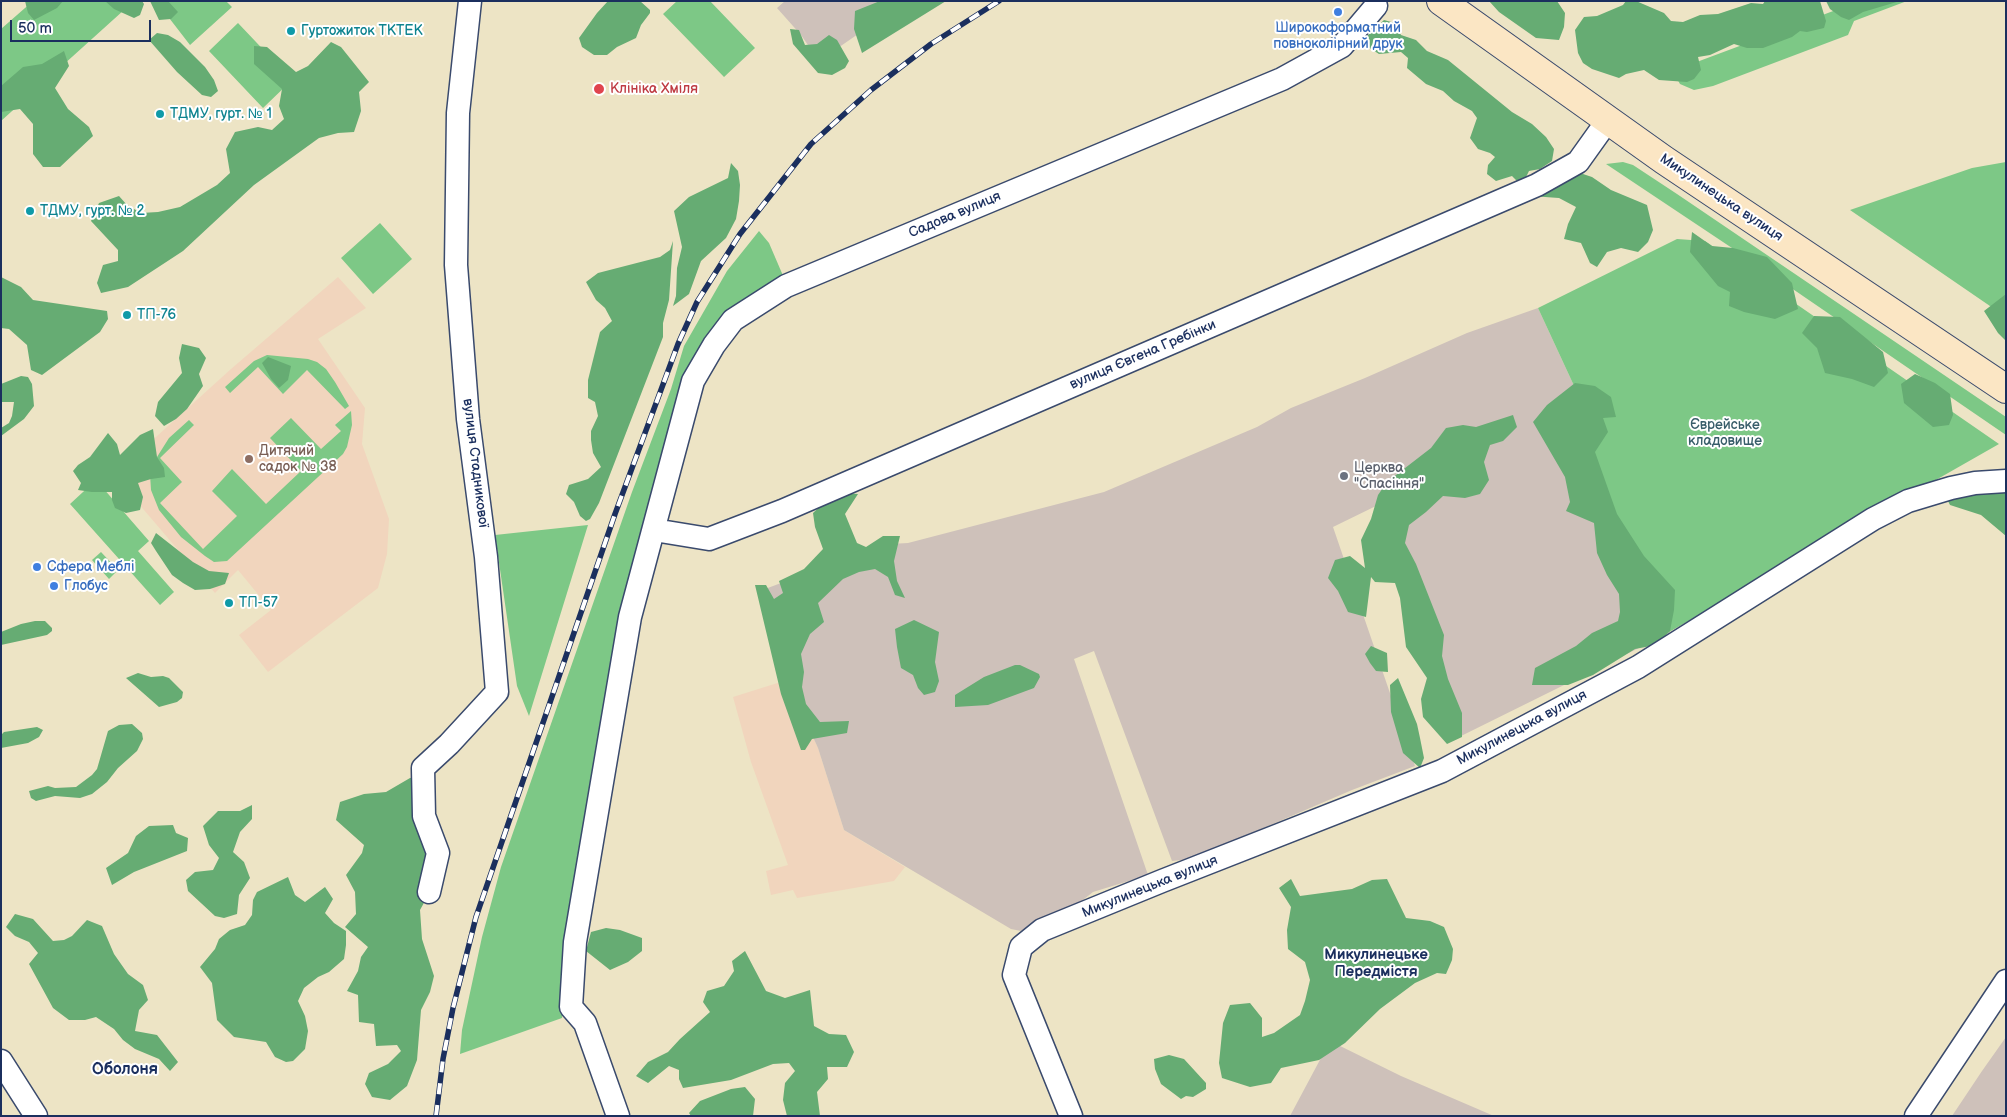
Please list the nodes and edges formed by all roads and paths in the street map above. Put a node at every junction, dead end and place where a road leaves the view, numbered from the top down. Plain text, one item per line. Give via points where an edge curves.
1 (470, 1) edge
2 (1440, 1) edge
3 (1376, 6) dead end
4 (1608, 120) junction
5 (2006, 389) edge
6 (2006, 481) edge
7 (654, 530) junction
8 (429, 892) dead end
9 (2006, 981) edge
10 (1, 1061) edge
11 (36, 1116) edge
12 (618, 1116) edge
13 (1071, 1116) edge
14 (1916, 1116) edge

1 - 8 street, вулиця Стадникової via 458,113 456,265 468,419 486,556 497,692 423,768 424,816 438,853
2 - 4 main road, Микулинецька вулиця
3 - 7 street, Садова вулиця via 1342,46 1282,79 786,286 733,320 693,381
4 - 5 main road, Микулинецька вулиця
4 - 7 street, вулиця Євгена Гребінки via 1578,162 1537,185 791,507 709,539
6 - 13 street, Микулинецька вулиця via 1967,485 1908,501 1638,667 1442,771 1042,930 1021,947 1014,975
7 - 12 street, Садова вулиця via 630,617 575,942 571,1007 585,1023
9 - 14 street
10 - 11 street

